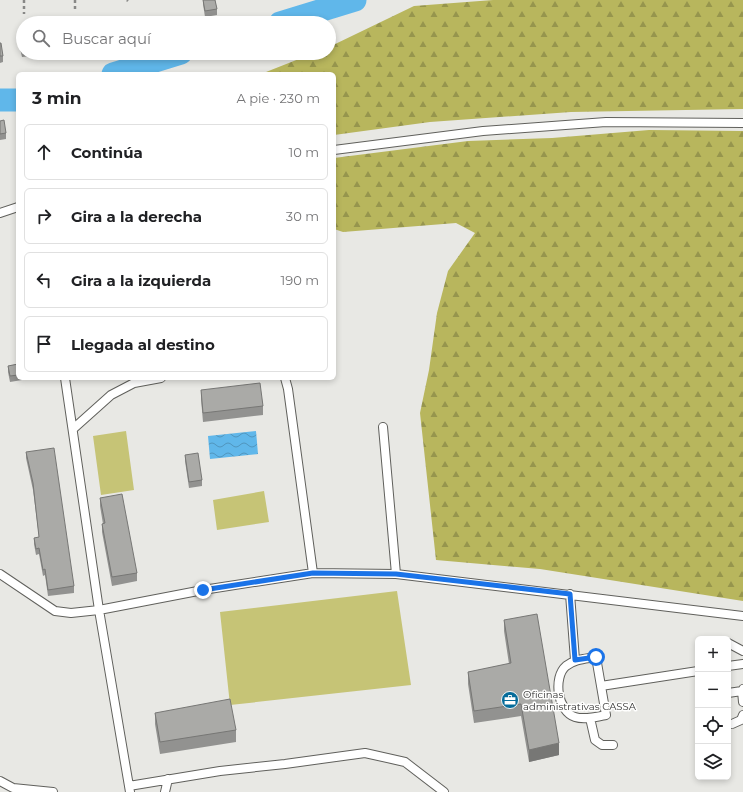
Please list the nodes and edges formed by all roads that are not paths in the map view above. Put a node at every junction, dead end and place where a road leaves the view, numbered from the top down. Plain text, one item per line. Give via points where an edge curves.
1 (743, 123) edge
2 (336, 150) edge
3 (16, 208) edge
4 (0, 213) edge
5 (65, 380) edge
6 (148, 380) edge
7 (286, 380) edge
8 (382, 428) dead end
9 (73, 429) junction
10 (313, 573) junction
11 (0, 574) edge
12 (396, 574) junction
13 (570, 594) junction
14 (99, 610) junction
15 (743, 616) edge
16 (731, 644) edge
17 (743, 650) edge
18 (575, 660) junction
19 (743, 664) edge
20 (731, 666) edge
21 (695, 671) edge
22 (601, 686) junction
23 (742, 690) edge
24 (731, 693) edge
25 (743, 702) edge
26 (743, 715) edge
27 (590, 718) junction
28 (732, 724) dead end
29 (613, 745) dead end
30 (168, 780) junction
31 (0, 781) edge
32 (130, 789) edge
33 (53, 792) edge
34 (165, 792) edge
35 (444, 792) edge

1 - 2 lane via 606,122 483,131
3 - 4 lane
5 - 9 lane
6 - 9 lane via 134,382 117,392
7 - 10 lane
8 - 12 lane
9 - 14 lane
10 - 12 lane
10 - 14 lane
11 - 14 lane via 56,611 71,613
12 - 13 lane
13 - 15 lane
13 - 18 lane
14 - 32 lane
16 - 17 lane
18 - 22 lane via 596,657
18 - 27 lane via 565,667 558,680 559,694 565,708 574,717
19 - 20 lane
21 - 22 lane
22 - 27 lane via 606,715
23 - 24 lane
23 - 25 lane
26 - 28 lane via 741,720
27 - 29 lane via 595,740 602,745
30 - 32 lane
30 - 34 lane
30 - 35 lane via 220,770 365,753 405,762
31 - 33 lane via 13,788

